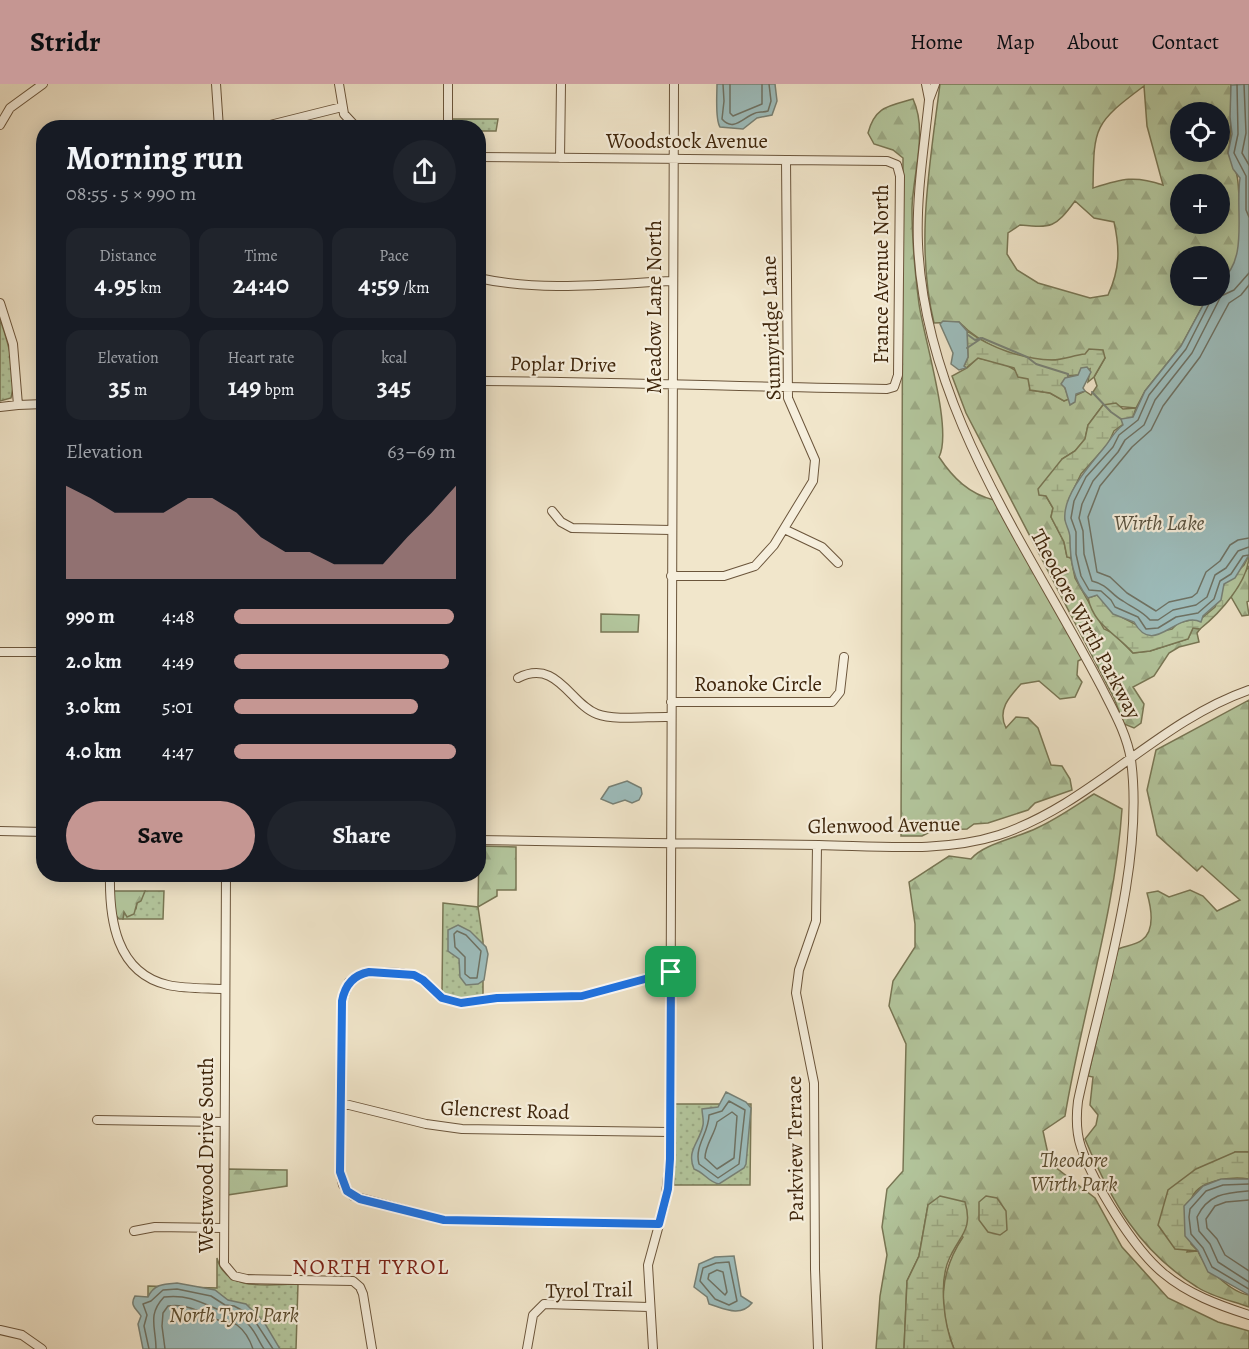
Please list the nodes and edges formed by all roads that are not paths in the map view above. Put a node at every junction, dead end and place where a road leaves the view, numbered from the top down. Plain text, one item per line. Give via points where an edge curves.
1 (43, 84) edge
2 (216, 84) edge
3 (339, 84) edge
4 (448, 84) edge
5 (561, 84) edge
6 (674, 84) edge
7 (926, 84) edge
8 (935, 84) edge
9 (929, 100) junction
10 (342, 106) junction
11 (218, 120) edge
12 (289, 120) edge
13 (348, 120) edge
14 (448, 120) edge
15 (1, 123) edge
16 (486, 157) edge
17 (560, 158) junction
18 (673, 159) junction
19 (786, 160) junction
20 (894, 163) joint
21 (486, 279) edge
22 (672, 280) junction
23 (0, 303) edge
24 (486, 381) edge
25 (672, 386) junction
26 (894, 387) joint
27 (787, 388) junction
28 (36, 404) edge
29 (18, 405) junction
30 (0, 407) edge
31 (552, 511) dead end
32 (784, 529) junction
33 (671, 530) junction
34 (837, 563) dead end
35 (671, 576) junction
36 (0, 652) edge
37 (36, 652) edge
38 (844, 657) dead end
39 (518, 678) dead end
40 (1249, 690) edge
41 (671, 702) junction
42 (671, 717) junction
43 (1131, 758) junction
44 (0, 831) edge
45 (36, 832) edge
46 (486, 840) edge
47 (672, 843) junction
48 (817, 845) junction
49 (110, 882) edge
50 (226, 882) edge
51 (671, 972) junction
52 (225, 989) junction
53 (341, 1103) junction
54 (97, 1120) dead end
55 (223, 1122) junction
56 (670, 1132) junction
57 (659, 1224) junction
58 (222, 1228) junction
59 (134, 1231) dead end
60 (649, 1307) junction
61 (1249, 1315) edge
62 (0, 1330) edge
63 (42, 1349) edge
64 (372, 1349) edge
65 (527, 1349) edge
66 (652, 1349) edge
67 (818, 1349) edge

1 - 15 street via 10,108
2 - 11 street
3 - 10 street
4 - 14 street
5 - 17 street
6 - 18 street, Meadow Lane North
7 - 9 street, Theodore Wirth Parkway
8 - 9 street, Theodore Wirth Parkway
9 - 43 street, Theodore Wirth Parkway via 917,212 918,246 926,313 943,381 974,454 1122,728
10 - 12 street
10 - 13 street
16 - 17 street, Woodstock Avenue
17 - 18 street, Woodstock Avenue
18 - 19 street, Woodstock Avenue
18 - 22 street, Meadow Lane North
19 - 20 street, Woodstock Avenue
19 - 27 street, Sunnyridge Lane
20 - 26 street, France Avenue North via 900,176 898,375
21 - 22 street via 530,285 601,286
22 - 25 street, Meadow Lane North
23 - 29 street via 13,344
24 - 25 street, Poplar Drive via 604,381
25 - 27 street, Poplar Drive
25 - 33 street, Meadow Lane North
26 - 27 street, Poplar Drive
27 - 32 street, Sunnyridge Lane via 789,405 810,446 815,467 810,487
28 - 29 street
29 - 30 street
31 - 33 street via 572,528
32 - 34 street via 822,547
32 - 35 street, Sunnyridge Lane via 768,554 747,570 724,576
33 - 35 street, Meadow Lane North
35 - 41 street, Meadow Lane North
36 - 37 street
38 - 41 street, Roanoke Circle via 840,692 832,702
39 - 42 street via 535,674 552,678 599,715
40 - 43 street, Glenwood Avenue via 1204,711
41 - 42 street, Meadow Lane North
42 - 47 street
43 - 48 street, Glenwood Avenue via 1068,802 986,839 938,845
43 - 61 street, Theodore Wirth Parkway via 1134,832 1118,926 1078,1101 1078,1135 1100,1184 1132,1240 1148,1259 1198,1295
44 - 45 street
46 - 47 street, Glenwood Avenue
47 - 48 street, Glenwood Avenue
47 - 51 street
48 - 67 street, Parkview Terrace via 816,921 799,970 796,993 814,1083
49 - 52 street via 113,928 131,960 146,974 161,983
50 - 52 street, Westwood Drive South
51 - 53 street via 582,996 461,1003 442,998 414,975 361,974 349,982 342,1001
51 - 56 street
52 - 55 street, Westwood Drive South
53 - 56 street, Glencrest Road via 462,1129
53 - 57 street via 340,1172 352,1196 444,1220
54 - 55 street
55 - 58 street, Westwood Drive South
56 - 57 street via 668,1189
57 - 60 street via 648,1265
58 - 59 street via 155,1227
58 - 64 street, Westwood Drive South via 223,1259 234,1276 357,1283 363,1294
60 - 65 street, Tyrol Trail via 544,1305 532,1315
60 - 66 street
62 - 63 street via 22,1335

